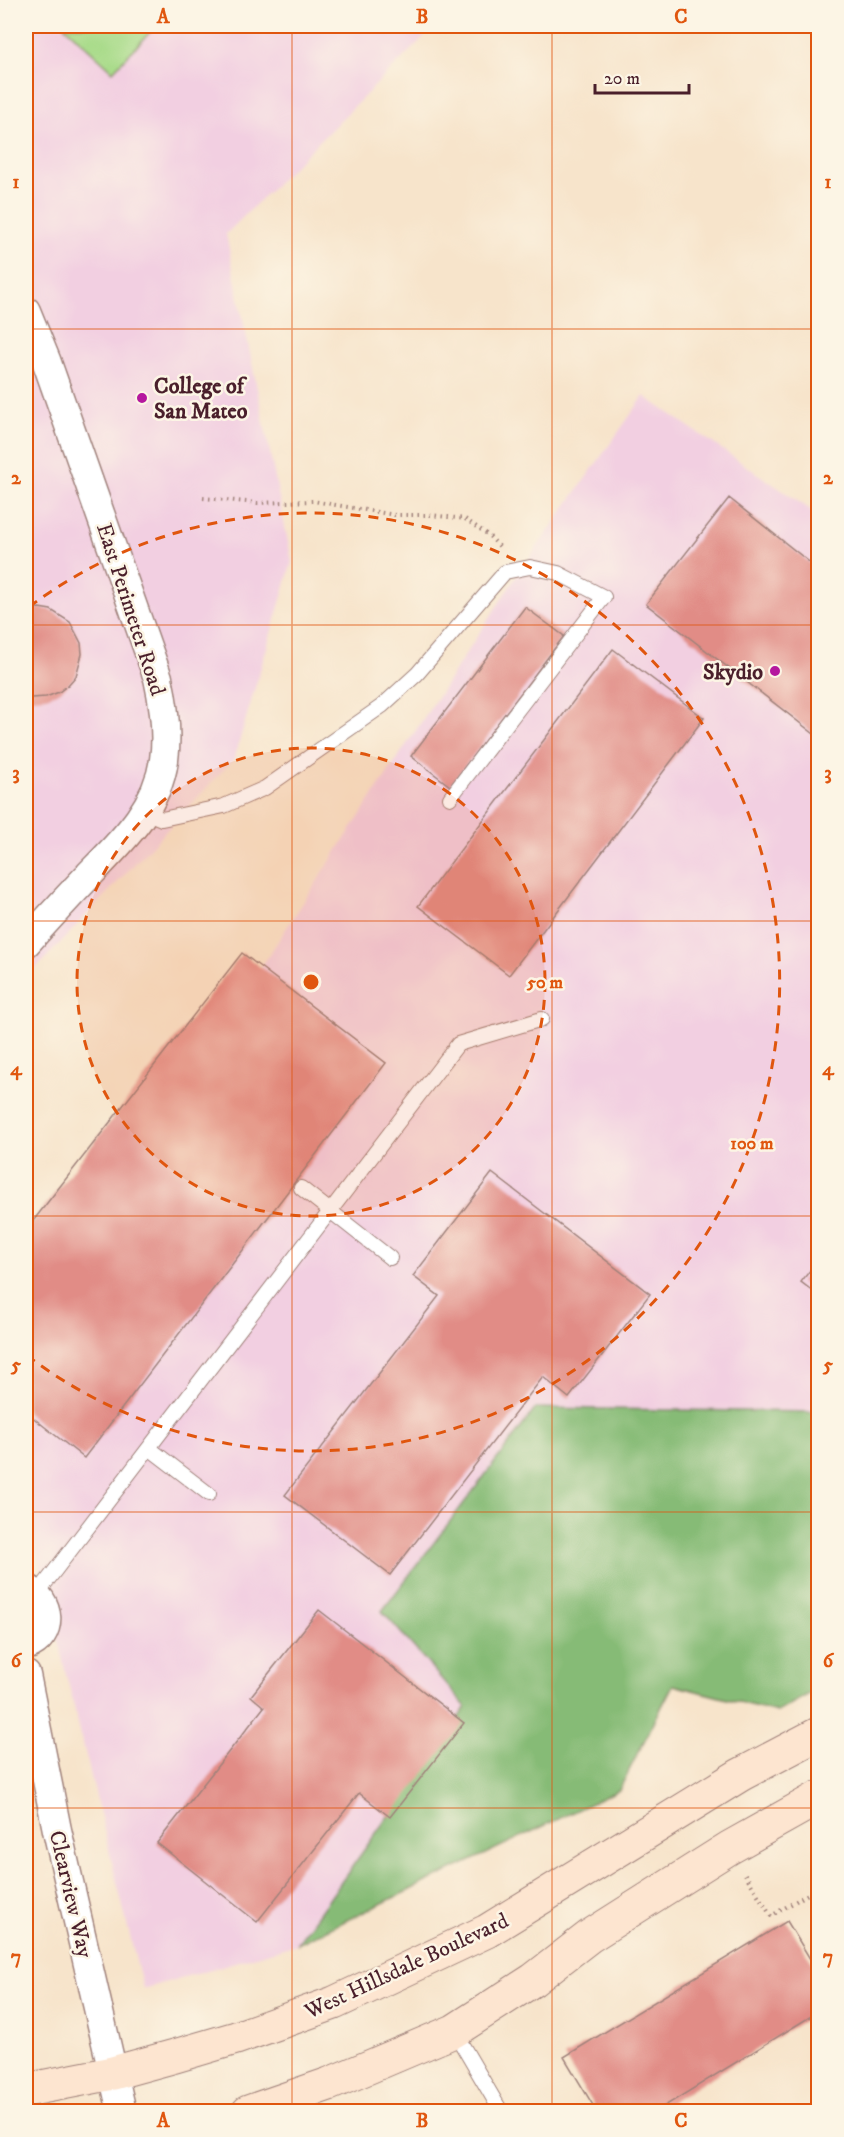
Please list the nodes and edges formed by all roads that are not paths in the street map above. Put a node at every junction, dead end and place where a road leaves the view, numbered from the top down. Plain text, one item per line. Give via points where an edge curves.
1 (26, 311) edge
2 (450, 798) dead end
3 (145, 812) junction
4 (26, 943) edge
5 (542, 1019) dead end
6 (301, 1188) dead end
7 (331, 1212) junction
8 (390, 1258) dead end
9 (149, 1448) junction
10 (209, 1494) dead end
11 (31, 1591) edge
12 (26, 1646) edge
13 (26, 1676) edge
14 (819, 1734) edge
15 (819, 1798) edge
16 (454, 2031) junction
17 (113, 2073) junction
18 (26, 2090) edge
19 (499, 2108) dead end
20 (122, 2112) edge
21 (248, 2112) edge

1 - 3 street, East Perimeter Road via 158,678 164,707 164,760 157,789
2 - 3 lane via 604,597 558,573 530,567 505,572 417,674 382,706 265,788 224,806 162,819
3 - 4 street, East Perimeter Road
5 - 7 lane via 458,1044
6 - 7 lane
7 - 8 lane
7 - 9 lane
9 - 10 lane
9 - 11 lane
11 - 12 street via 48,1615 40,1637
13 - 17 street, Clearview Way
14 - 17 main road, West Hillsdale Boulevard via 731,1779 487,1931 334,2003 236,2038
15 - 16 main road via 729,1848 590,1936 533,1980
16 - 19 lane
16 - 21 main road via 329,2084
17 - 18 main road, West Hillsdale Boulevard
17 - 20 street, Clearview Way

